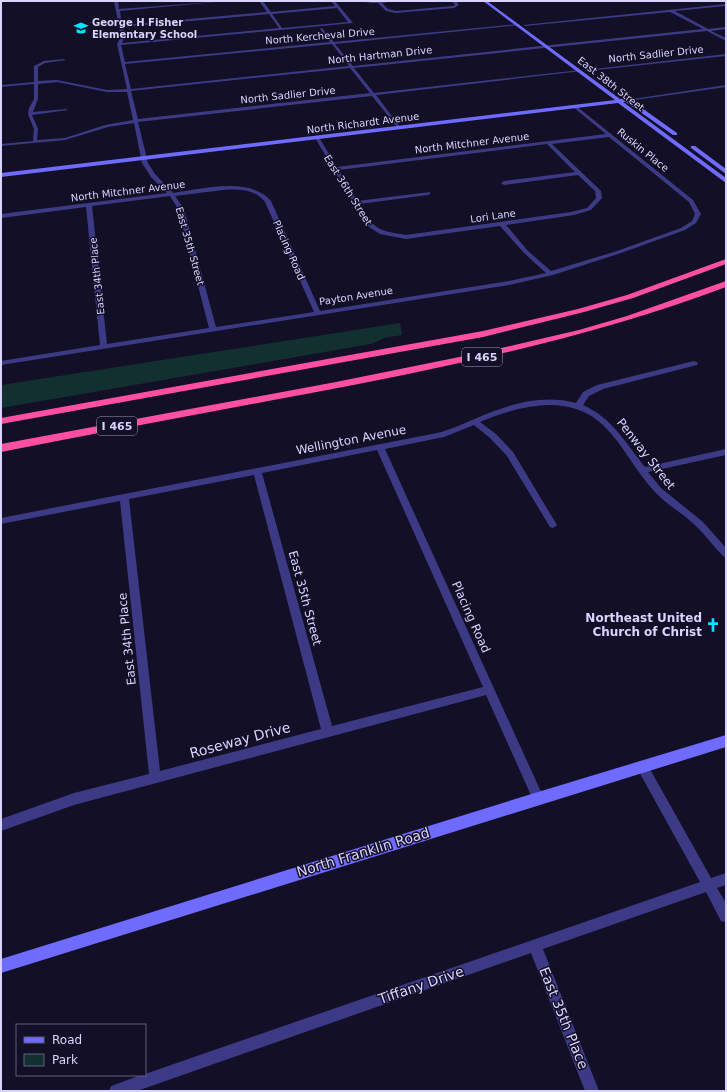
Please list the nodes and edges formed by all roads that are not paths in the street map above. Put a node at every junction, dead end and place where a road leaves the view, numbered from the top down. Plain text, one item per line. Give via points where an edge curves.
1 (116, 1) edge
2 (224, 1) edge
3 (261, 1) edge
4 (333, 1) edge
5 (394, 1) edge
6 (454, 1) edge
7 (485, 1) edge
8 (492, 1) edge
9 (379, 2) junction
10 (367, 3) dead end
11 (726, 5) edge
12 (662, 6) dead end
13 (339, 7) junction
14 (118, 10) junction
15 (670, 10) junction
16 (270, 13) junction
17 (518, 25) junction
18 (525, 25) junction
19 (121, 26) junction
20 (726, 28) edge
21 (283, 29) junction
22 (322, 29) dead end
23 (707, 30) junction
24 (726, 40) edge
25 (333, 43) junction
26 (119, 44) junction
27 (554, 46) junction
28 (547, 47) junction
29 (726, 55) edge
30 (64, 60) dead end
31 (123, 63) junction
32 (352, 67) junction
33 (587, 70) junction
34 (580, 71) junction
35 (36, 83) junction
36 (1, 86) edge
37 (726, 86) edge
38 (612, 88) dead end
39 (129, 90) junction
40 (617, 92) dead end
41 (373, 94) junction
42 (628, 100) junction
43 (618, 101) junction
44 (575, 106) junction
45 (66, 110) dead end
46 (30, 114) junction
47 (136, 121) junction
48 (398, 127) junction
49 (610, 135) junction
50 (316, 137) junction
51 (682, 139) dead end
52 (36, 141) junction
53 (548, 143) junction
54 (688, 144) dead end
55 (1, 145) edge
56 (144, 158) junction
57 (335, 170) junction
58 (726, 172) edge
59 (580, 173) junction
60 (1, 176) edge
61 (726, 181) edge
62 (504, 183) dead end
63 (256, 192) joint
64 (428, 193) dead end
65 (172, 194) junction
66 (355, 203) junction
67 (90, 205) junction
68 (697, 211) joint
69 (1, 216) edge
70 (502, 224) junction
71 (388, 235) joint
72 (726, 261) edge
73 (550, 274) junction
74 (726, 284) edge
75 (317, 312) junction
76 (214, 329) junction
77 (104, 346) junction
78 (1, 363) edge
79 (694, 363) dead end
80 (579, 405) junction
81 (1, 420) edge
82 (475, 422) junction
83 (380, 447) junction
84 (1, 448) edge
85 (726, 452) edge
86 (643, 470) junction
87 (256, 471) junction
88 (124, 496) junction
89 (1, 521) edge
90 (553, 525) dead end
91 (726, 554) edge
92 (489, 690) junction
93 (328, 733) junction
94 (726, 741) edge
95 (642, 766) junction
96 (155, 778) junction
97 (538, 798) junction
98 (1, 825) edge
99 (726, 879) edge
100 (709, 885) junction
101 (726, 916) edge
102 (535, 946) junction
103 (1, 966) edge
104 (116, 1091) edge
105 (592, 1091) edge

1 - 14 street, East 35th Street
2 - 14 street
3 - 16 street
4 - 13 street
5 - 9 street
6 - 9 street via 457,5 454,7 396,12 387,10
7 - 17 main road, East 38th Street
8 - 18 main road, East 38th Street
9 - 10 street
11 - 15 street
12 - 15 street
13 - 16 street
13 - 21 street via 351,23
14 - 19 street, East 35th Street
15 - 18 street
15 - 23 street
16 - 19 street
16 - 21 street
17 - 25 street, North Kercheval Drive
17 - 28 main road, East 38th Street
18 - 27 main road, East 38th Street
19 - 26 street, East 35th Street via 123,37
20 - 23 street, North Hartman Drive
21 - 26 street
22 - 25 street
23 - 24 street
23 - 27 street, North Hartman Drive
25 - 31 street, North Kercheval Drive
25 - 32 street
26 - 31 street, East 35th Street
27 - 28 street, North Hartman Drive
27 - 33 main road, East 38th Street
28 - 32 street, North Hartman Drive
28 - 34 main road, East 38th Street
29 - 33 street, North Sadlier Drive
30 - 35 street via 44,62 36,66
31 - 39 street, East 35th Street
32 - 39 street, North Hartman Drive
32 - 41 street
33 - 38 main road, East 38th Street
34 - 41 street, North Sadlier Drive
34 - 43 main road, East 38th Street
35 - 36 street, North Hartman Drive
35 - 39 street, North Hartman Drive via 62,82 107,91
35 - 46 street via 36,99
37 - 42 street, North Richardt Avenue
39 - 47 street, East 35th Street
40 - 42 main road, East 38th Street
41 - 47 street, North Sadlier Drive
41 - 48 street
42 - 43 main road, North Richardt Avenue
42 - 51 main road, East 38th Street
43 - 44 main road, North Richardt Avenue
43 - 61 main road, East 38th Street
44 - 48 main road, North Richardt Avenue
44 - 49 street, Ruskin Place
45 - 46 street
46 - 52 street via 36,129
47 - 52 street, North Sadlier Drive via 107,126 70,138
47 - 56 street, East 35th Street
48 - 50 main road, North Richardt Avenue
49 - 53 street, North Mitchner Avenue
49 - 68 street, Ruskin Place via 691,201
50 - 56 main road, North Richardt Avenue
50 - 57 street, East 36th Street
52 - 55 street, North Sadlier Drive
53 - 57 street, North Mitchner Avenue
53 - 59 street
54 - 58 main road
56 - 60 main road, North Richardt Avenue
56 - 65 street, East 35th Street via 150,174
57 - 66 street, East 36th Street
59 - 62 street
59 - 70 street, Lori Lane via 598,191 598,201 589,209 578,213
63 - 65 street, North Mitchner Avenue via 232,188
63 - 75 street, Placing Road via 268,201
64 - 66 street
65 - 67 street, North Mitchner Avenue
65 - 76 street, East 35th Street via 181,209
66 - 71 street, East 36th Street via 369,225
67 - 69 street, North Mitchner Avenue
67 - 77 street, East 34th Place
68 - 73 street, Payton Avenue via 695,221 683,230
70 - 71 street, Lori Lane via 412,237
70 - 73 street via 526,252
72 - 81 highway, I 465 via 681,279 575,314 499,332 384,355
73 - 75 street, Payton Avenue via 487,288
74 - 84 highway, I 465 via 625,320 515,349
75 - 76 street, Payton Avenue
76 - 77 street, Payton Avenue
77 - 78 street, Payton Avenue
79 - 80 street via 600,387 586,394
80 - 82 street, Wellington Avenue via 561,401 544,402 505,410
80 - 86 street, Penway Street via 608,424
82 - 83 street, Wellington Avenue via 444,434
82 - 90 street via 510,454
83 - 87 street, Wellington Avenue
83 - 92 street, Placing Road
85 - 86 street
86 - 91 street, Penway Street via 658,490 700,524
87 - 88 street, Wellington Avenue
87 - 93 street, East 35th Street
88 - 89 street, Wellington Avenue
88 - 96 street, East 34th Place
92 - 93 street, Roseway Drive
92 - 97 street, Placing Road
93 - 96 street, Roseway Drive
94 - 95 main road, North Franklin Road
95 - 97 main road, North Franklin Road
95 - 100 street
96 - 98 street, Roseway Drive via 62,803
97 - 103 main road, North Franklin Road
99 - 100 street, Tiffany Drive
100 - 101 street
100 - 102 street, Tiffany Drive
102 - 104 street, Tiffany Drive
102 - 105 street, East 35th Place

